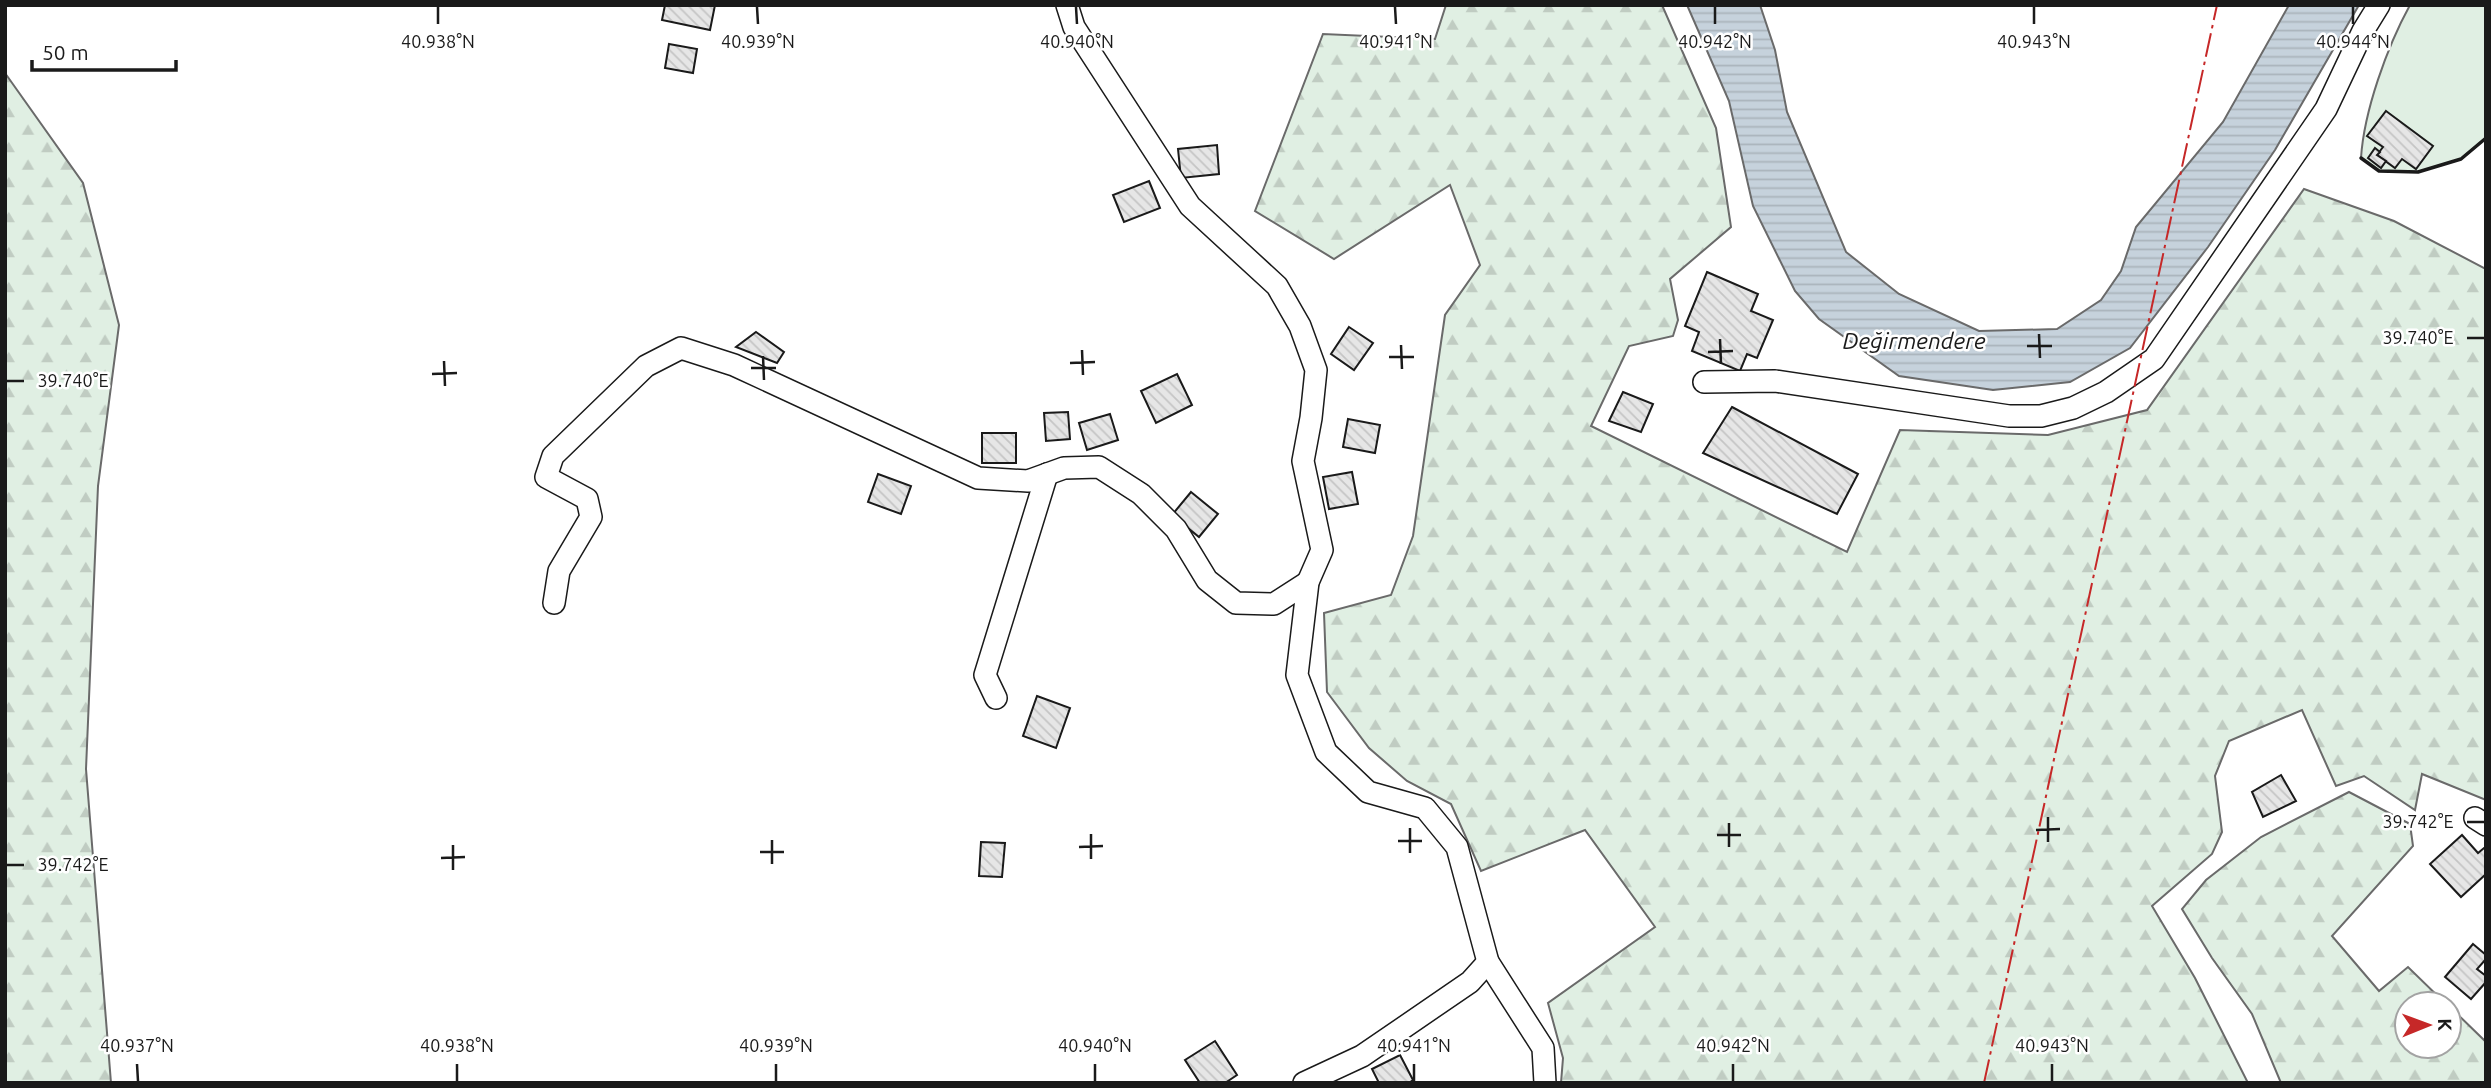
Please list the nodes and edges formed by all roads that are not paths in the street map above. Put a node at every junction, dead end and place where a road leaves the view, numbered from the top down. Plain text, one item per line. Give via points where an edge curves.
1 (1067, 5) edge
2 (2379, 5) edge
3 (1704, 382) dead end
4 (1047, 474) junction
5 (1308, 582) junction
6 (554, 603) dead end
7 (996, 698) dead end
8 (1488, 962) junction
9 (1304, 1083) edge
10 (1545, 1083) edge

1 - 5 street via 1074,27 1190,206 1277,286 1300,327 1316,370 1303,461 1322,550
2 - 3 street via 2326,109 2154,359 2106,392 2073,408 2040,416 2009,416 1775,381
4 - 5 street via 1064,468 1099,467 1141,494 1176,530 1207,580 1236,603 1274,604
4 - 6 street via 1028,481 978,478 734,365 681,348 646,366 554,456 546,477 587,499 591,517 559,571
4 - 7 street via 985,675
5 - 8 street via 1297,676 1326,752 1368,792 1425,808 1457,847
8 - 9 street via 1470,982 1362,1056
8 - 10 street via 1543,1048

